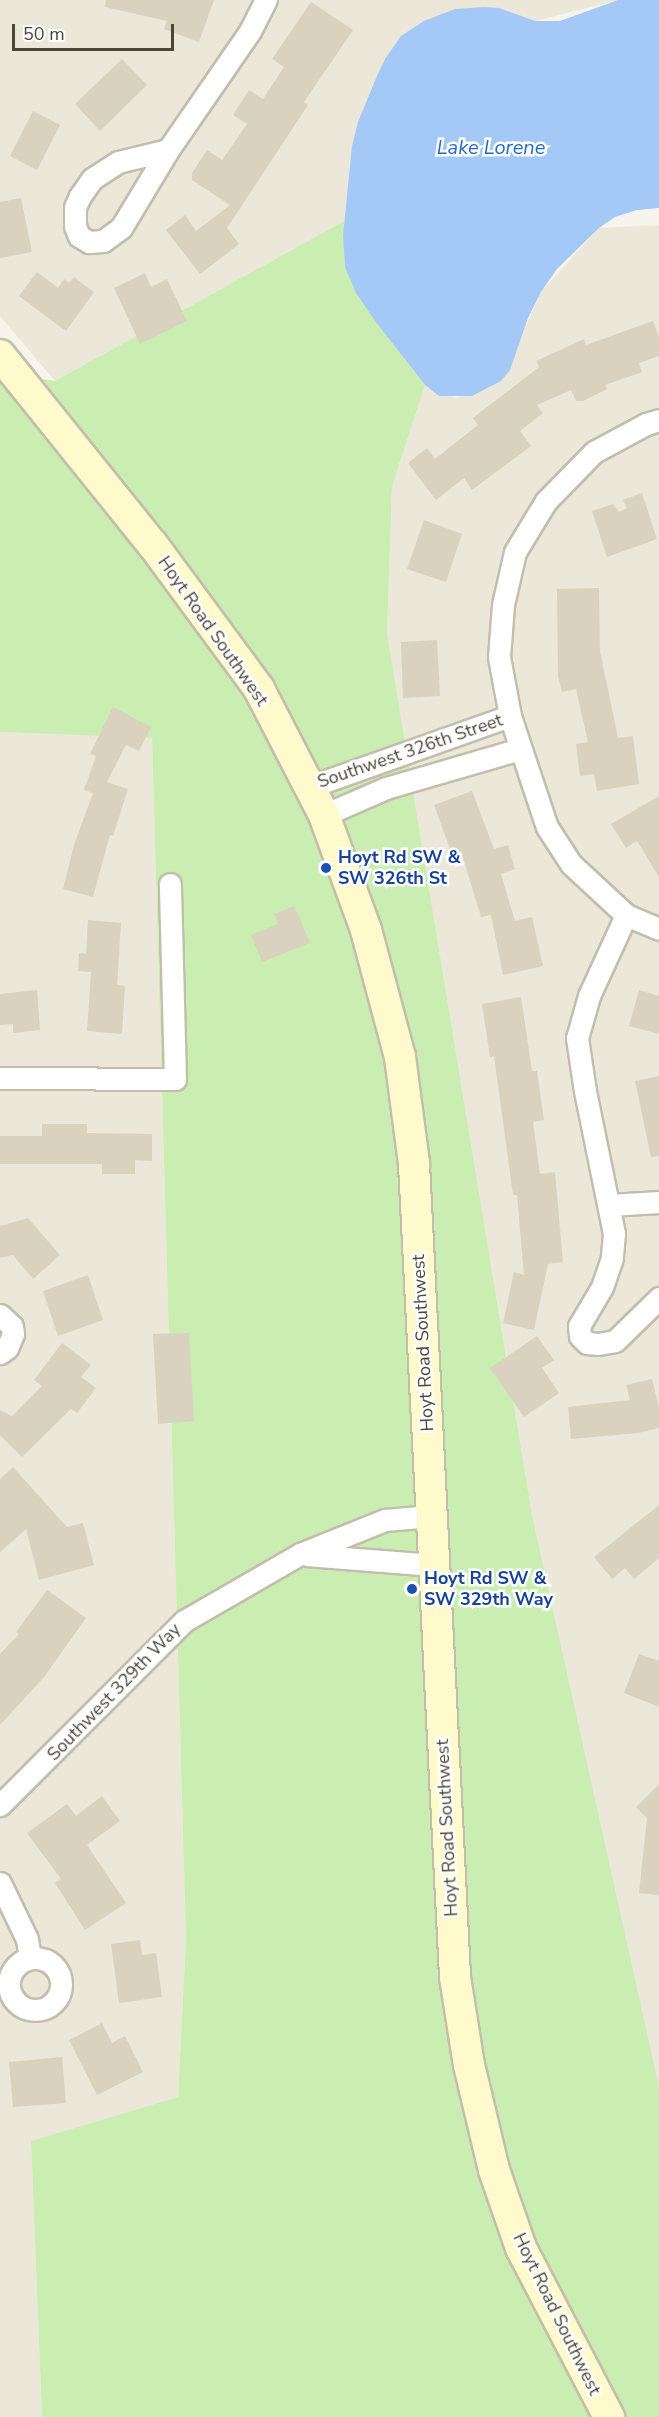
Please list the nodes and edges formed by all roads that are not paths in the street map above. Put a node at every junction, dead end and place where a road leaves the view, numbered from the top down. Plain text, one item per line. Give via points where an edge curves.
1 (267, 0) edge
2 (168, 150) junction
3 (0, 355) edge
4 (659, 420) edge
5 (510, 716) junction
6 (520, 748) junction
7 (309, 787) junction
8 (324, 815) junction
9 (171, 884) dead end
10 (626, 915) junction
11 (659, 929) edge
12 (0, 1078) edge
13 (659, 1202) edge
14 (609, 1205) junction
15 (659, 1298) edge
16 (0, 1315) edge
17 (0, 1353) edge
18 (431, 1516) junction
19 (300, 1554) junction
20 (433, 1565) junction
21 (0, 1806) edge
22 (0, 1883) edge
23 (30, 1958) dead end
24 (609, 2417) edge

1 - 2 street
2 - 2 street via 118,162 92,179 75,207 79,236 89,242 103,241 121,228
3 - 7 main road, Hoyt Road Southwest via 153,545 258,689
4 - 5 street via 594,452 546,501 515,552 503,605 499,657
5 - 6 street
5 - 7 street, Southwest 326th Street
6 - 8 street, Southwest 326th Street via 386,788
6 - 10 street via 547,827 571,864
7 - 8 main road, Hoyt Road Southwest
8 - 18 main road, Hoyt Road Southwest via 366,930 400,1057 414,1164
9 - 12 street via 175,1078
10 - 11 street
10 - 14 street via 589,996 577,1038
13 - 14 street
14 - 15 street via 614,1233 612,1258 602,1287 579,1326 580,1336 587,1343 615,1341
16 - 17 street via 12,1326 13,1334
18 - 19 street, Southwest 329th Way via 385,1520
18 - 20 main road, Hoyt Road Southwest
19 - 20 street
19 - 21 street, Southwest 329th Way via 184,1621
20 - 24 main road, Hoyt Road Southwest via 455,1977 468,2065 494,2170 521,2248
22 - 23 street via 27,1939

